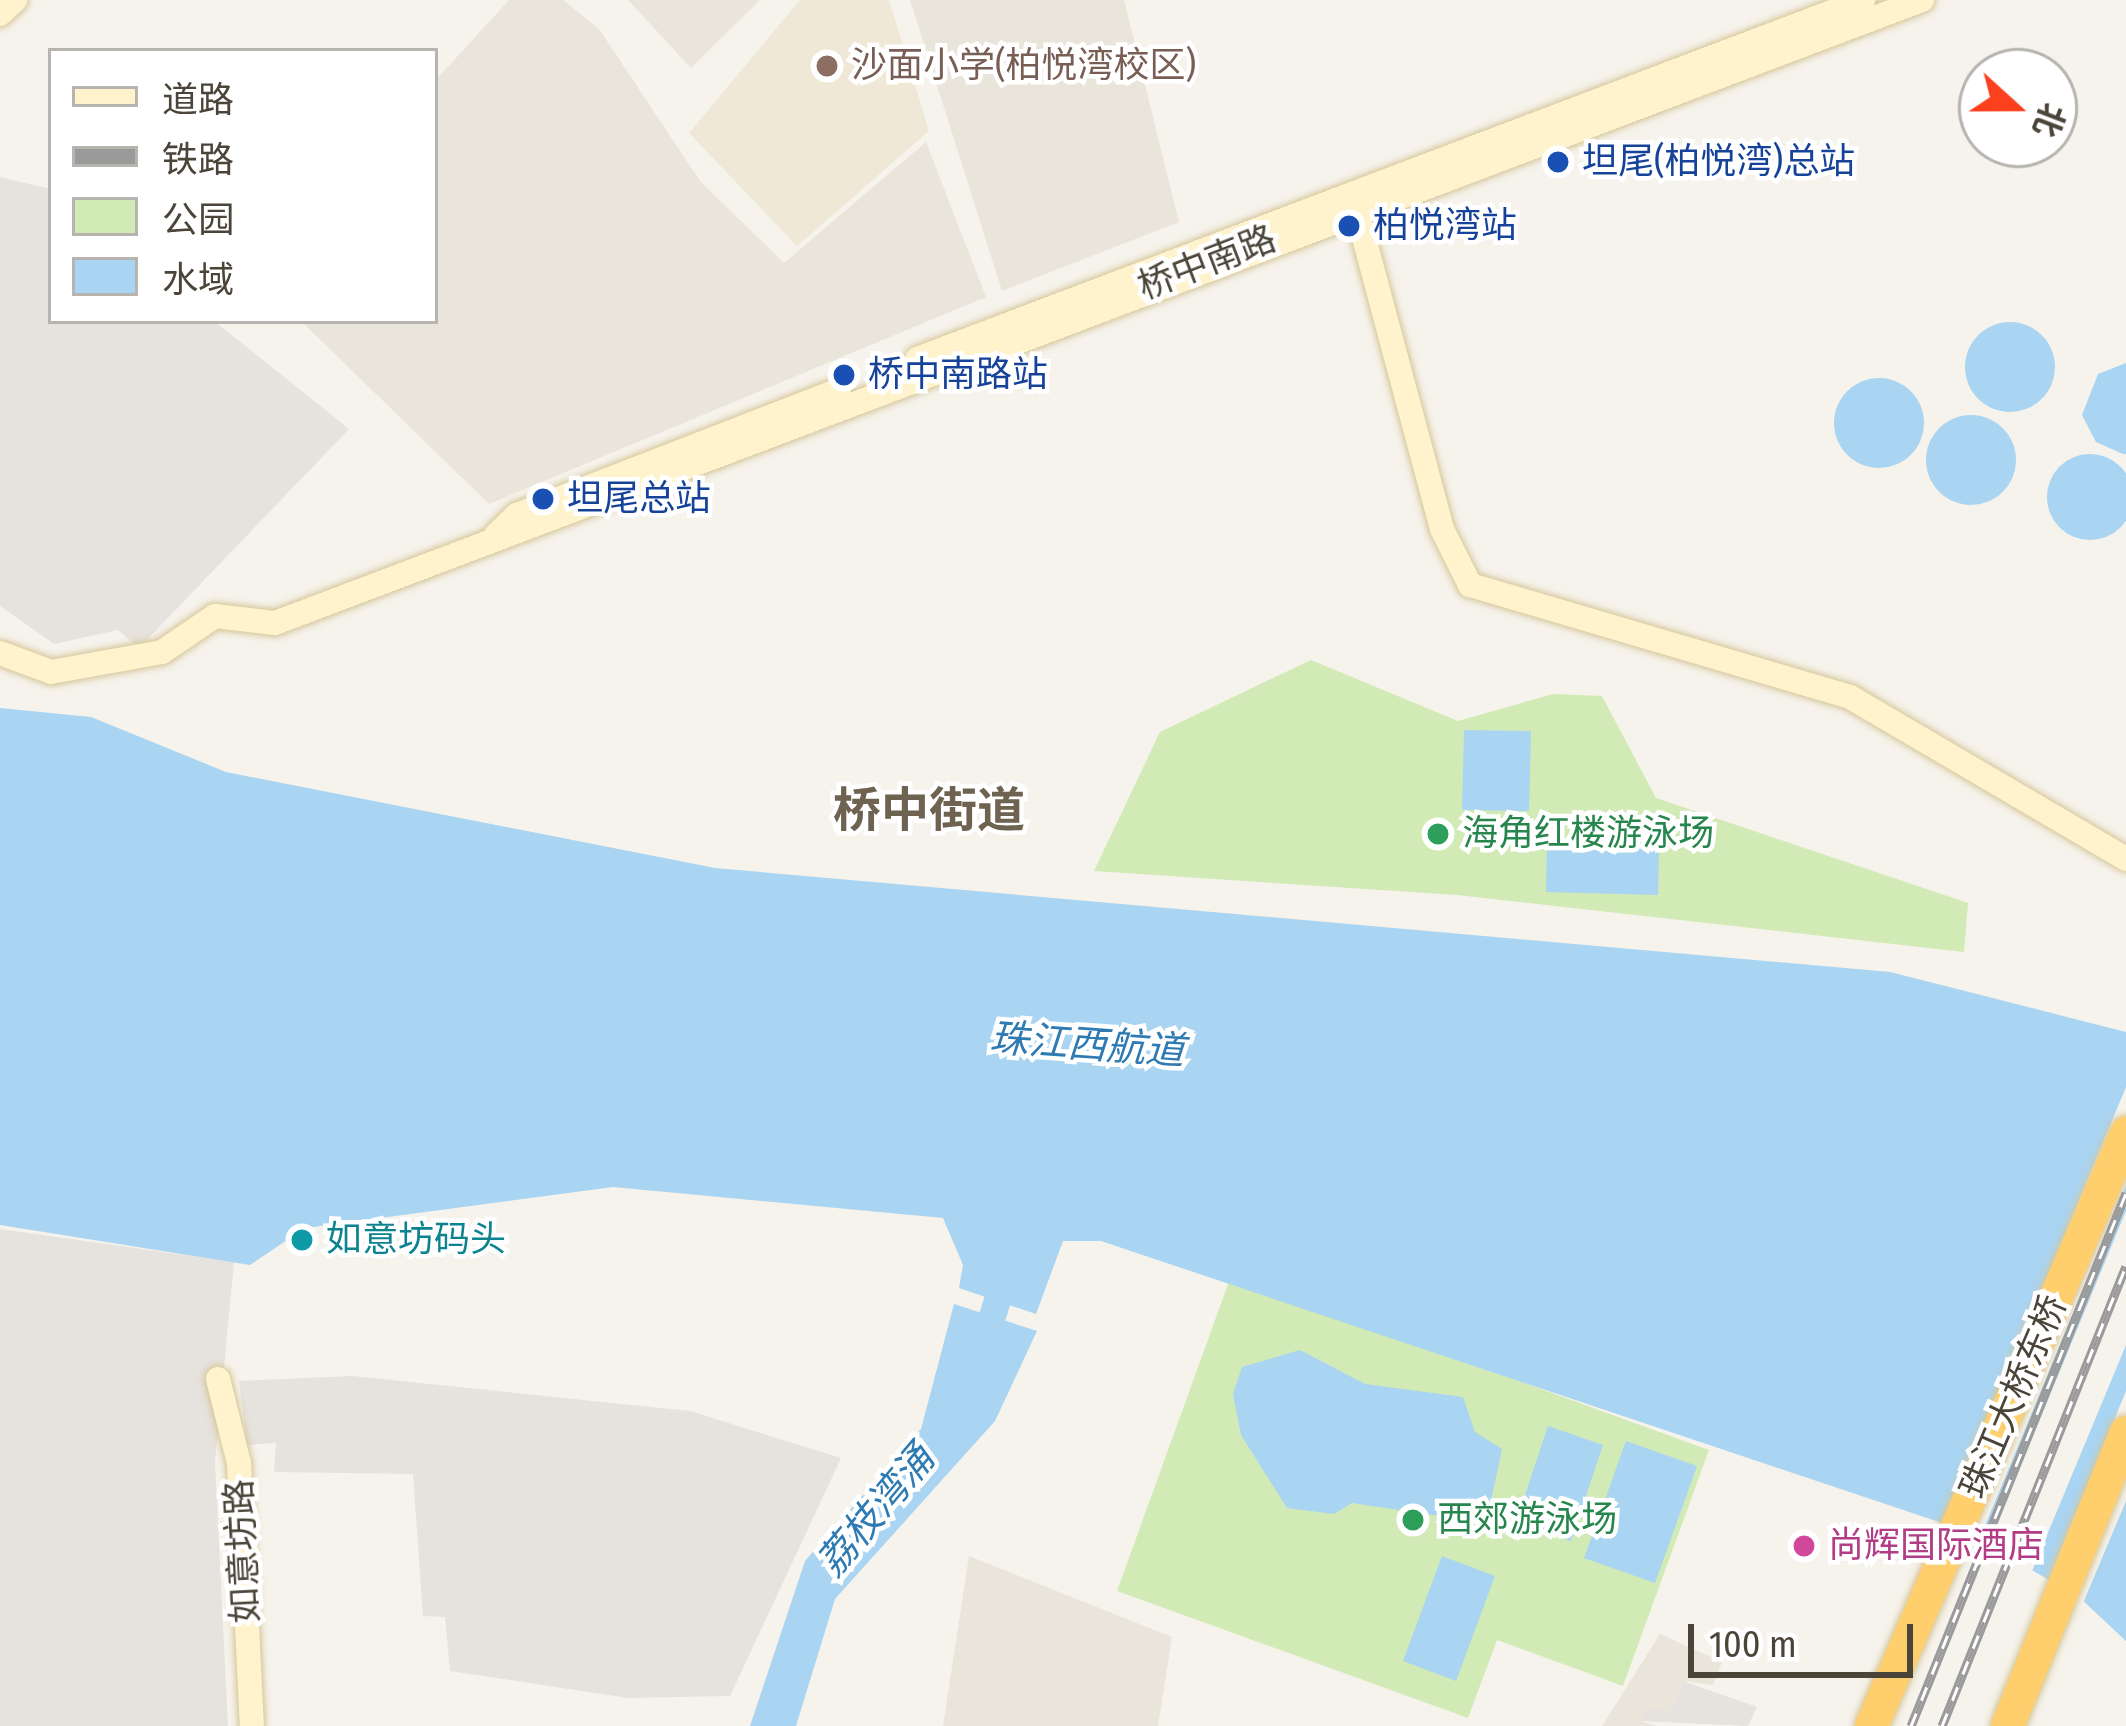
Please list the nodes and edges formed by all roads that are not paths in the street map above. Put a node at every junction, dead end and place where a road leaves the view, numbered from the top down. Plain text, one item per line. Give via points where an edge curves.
1 (15, 0) edge
2 (1863, 0) edge
3 (1922, 0) edge
4 (0, 14) edge
5 (1356, 208) junction
6 (496, 535) junction
7 (0, 653) edge
8 (2126, 859) edge
9 (2126, 1133) edge
10 (218, 1378) dead end
11 (2126, 1432) edge
12 (1922, 1615) junction
13 (252, 1726) edge
14 (1870, 1726) edge
15 (1883, 1726) edge
16 (2003, 1726) edge

1 - 4 main road
2 - 6 main road, 桥中南路 via 1140,268 517,515
3 - 5 main road, 桥中南路
5 - 6 main road, 桥中南路
5 - 8 main road via 1442,529 1470,585 1850,697
6 - 7 main road, 桥中南路 via 274,622 215,616 130,661 51,672
9 - 12 highway, 珠江大桥东桥
10 - 13 main road, 如意坊路 via 239,1463
11 - 16 highway
12 - 14 highway, 珠江大桥东桥
12 - 15 highway

